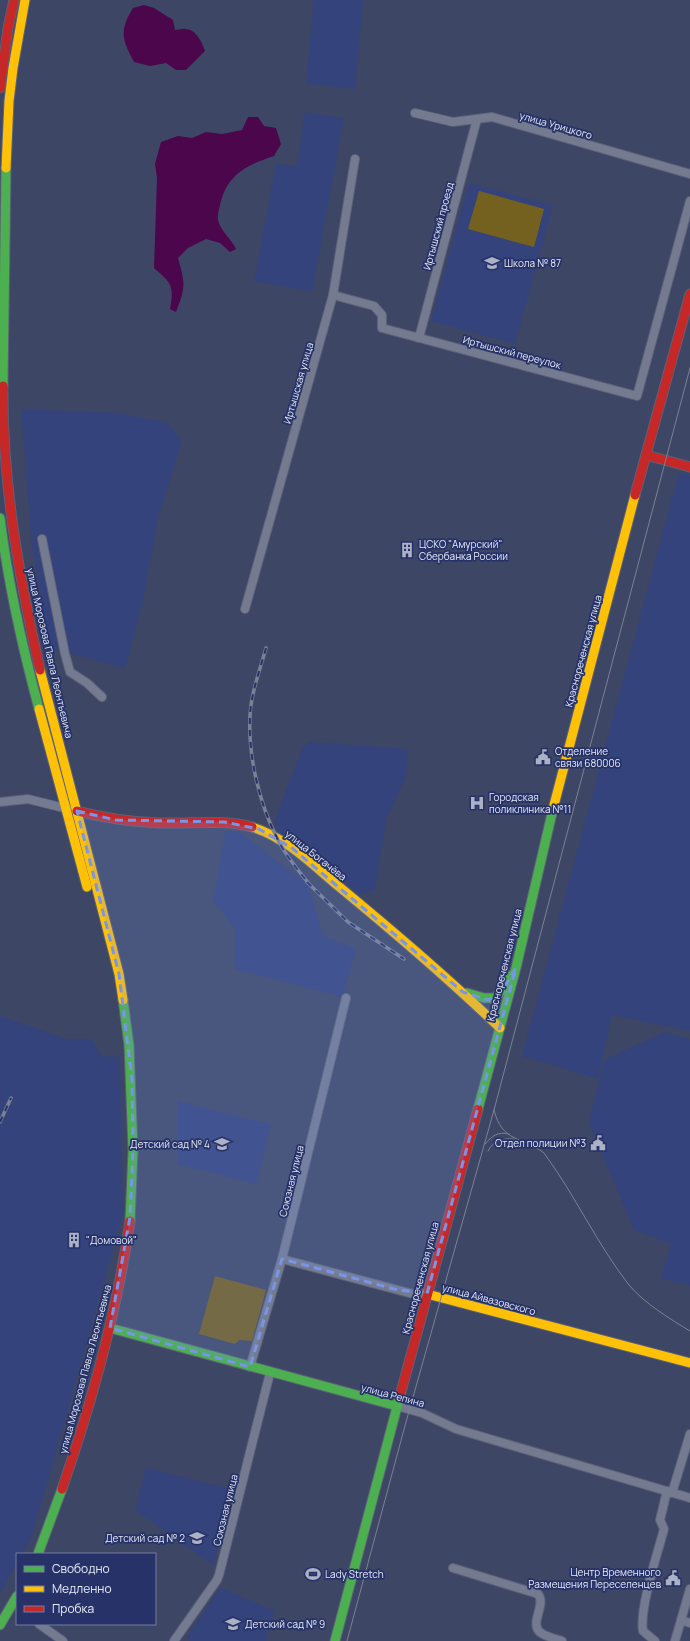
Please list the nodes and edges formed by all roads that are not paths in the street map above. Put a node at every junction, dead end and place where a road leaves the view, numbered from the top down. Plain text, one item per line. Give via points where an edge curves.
1 (14, 0) edge
2 (25, 0) edge
3 (0, 88) edge
4 (415, 113) dead end
5 (477, 119) junction
6 (356, 159) dead end
7 (690, 174) edge
8 (690, 201) edge
9 (690, 294) edge
10 (333, 295) junction
11 (419, 338) junction
12 (646, 455) junction
13 (690, 467) edge
14 (0, 518) edge
15 (42, 539) dead end
16 (245, 609) dead end
17 (102, 697) dead end
18 (0, 802) edge
19 (66, 808) junction
20 (77, 811) junction
21 (516, 968) junction
22 (462, 992) junction
23 (346, 998) dead end
24 (126, 1017) junction
25 (500, 1028) junction
26 (282, 1259) junction
27 (427, 1294) junction
28 (110, 1328) junction
29 (690, 1363) edge
30 (250, 1368) junction
31 (270, 1373) junction
32 (397, 1406) junction
33 (690, 1434) edge
34 (669, 1492) junction
35 (690, 1498) edge
36 (38, 1553) edge
37 (453, 1568) dead end
38 (690, 1590) edge
39 (15, 1606) edge
40 (681, 1620) junction
41 (690, 1622) edge
42 (0, 1625) edge
43 (40, 1625) edge
44 (63, 1641) edge
45 (174, 1641) edge
46 (335, 1641) edge
47 (562, 1641) edge
48 (655, 1641) edge
49 (675, 1641) edge

1 - 3 main road
2 - 20 main road, улица Морозова Павла Леонтьевича via 9,101 5,185 4,407 9,492 24,598
4 - 5 street, улица Урицкого via 453,122
5 - 7 street, улица Урицкого via 492,117
5 - 11 street, Иртышский проезд
6 - 10 street, Иртышская улица
8 - 11 street, Иртышский переулок via 637,396
9 - 12 main road, Краснореченская улица
10 - 11 street, Иртышский переулок via 374,306 382,315 382,328
10 - 16 street, Иртышская улица
12 - 13 main road
12 - 21 main road, Краснореченская улица via 550,820
14 - 19 main road, улица Морозова Павла Леонтьевича via 20,632
15 - 17 street via 70,672 87,682
18 - 19 street, улица Богачёва via 28,799
19 - 20 street, улица Богачёва
19 - 24 main road, улица Морозова Павла Леонтьевича via 118,1001
20 - 22 main road, улица Богачёва via 116,820 161,823 224,822 259,829 292,848 403,939
20 - 24 main road, улица Морозова Павла Леонтьевича via 119,974
21 - 22 main road via 500,995 495,998 486,1000
21 - 25 main road, Краснореченская улица
22 - 25 main road, улица Богачёва
23 - 26 street, Союзная улица
24 - 28 main road, улица Морозова Павла Леонтьевича via 132,1080 134,1150 124,1262
25 - 27 main road, Краснореченская улица
26 - 27 street, улица Айвазовского via 413,1294
26 - 30 street, Союзная улица
27 - 29 main road, улица Айвазовского
27 - 32 main road, Краснореченская улица
28 - 30 main road, улица Репина
28 - 36 main road, улица Морозова Павла Леонтьевича via 68,1472
30 - 31 main road, улица Репина
31 - 32 main road, улица Репина
31 - 45 street, Союзная улица via 219,1575
32 - 34 street, улица Репина via 422,1413 456,1429
32 - 46 main road, Краснореченская улица
33 - 34 street
34 - 35 street, улица Репина
34 - 48 street via 660,1520 664,1529 646,1597 643,1624 643,1631
37 - 47 street via 538,1594 541,1602 537,1628 541,1633
38 - 40 street
39 - 42 main road
40 - 41 street
40 - 49 street
43 - 44 street

